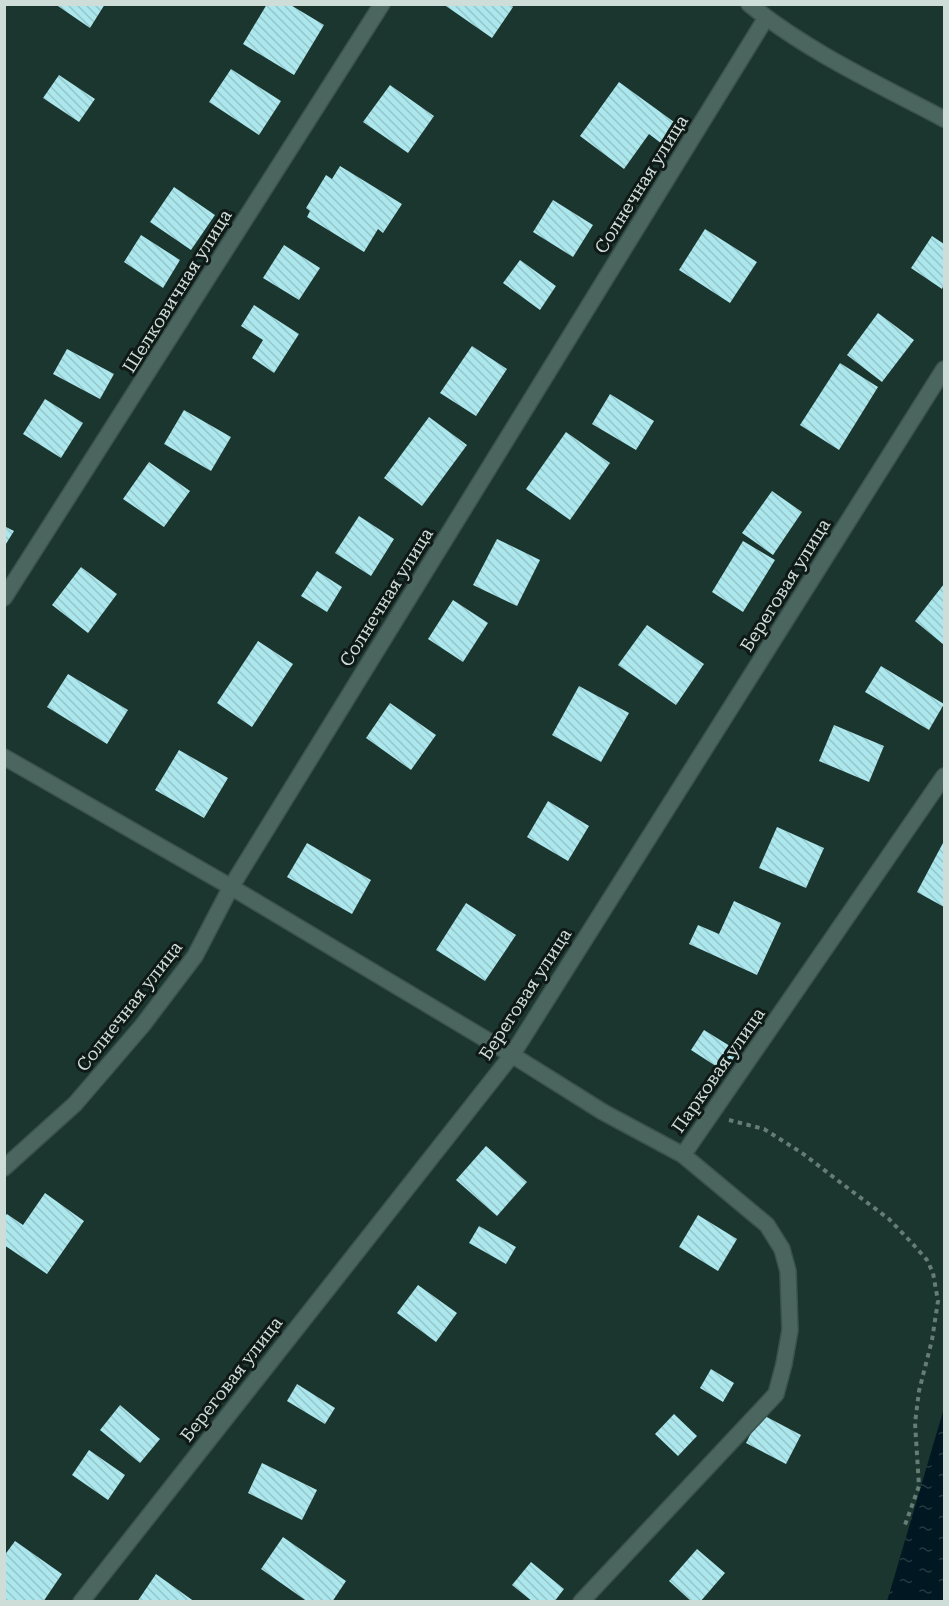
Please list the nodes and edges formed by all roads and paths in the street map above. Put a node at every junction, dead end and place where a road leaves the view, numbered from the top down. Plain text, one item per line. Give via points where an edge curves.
1 (382, 4) edge
2 (749, 4) edge
3 (766, 18) junction
4 (945, 119) edge
5 (945, 369) edge
6 (4, 598) edge
7 (4, 758) edge
8 (945, 776) edge
9 (231, 887) junction
10 (512, 1055) junction
11 (711, 1115) junction
12 (683, 1155) junction
13 (4, 1168) edge
14 (905, 1525) dead end
15 (81, 1602) edge
16 (581, 1602) edge

1 - 6 street, Шелковичная улица
2 - 3 street
3 - 4 street via 819,53
3 - 9 street, Солнечная улица
5 - 10 street, Береговая улица
7 - 9 street
8 - 11 street, Парковая улица
9 - 10 street
9 - 13 street, Солнечная улица via 195,956 142,1026 75,1104
10 - 12 street via 603,1112
10 - 15 street, Береговая улица
11 - 12 street, Парковая улица
11 - 14 path via 764,1129 802,1153 889,1219 927,1260 938,1301 915,1423 919,1486
12 - 16 street, Парковая улица via 767,1225 782,1249 788,1271 790,1330 784,1364 776,1394

